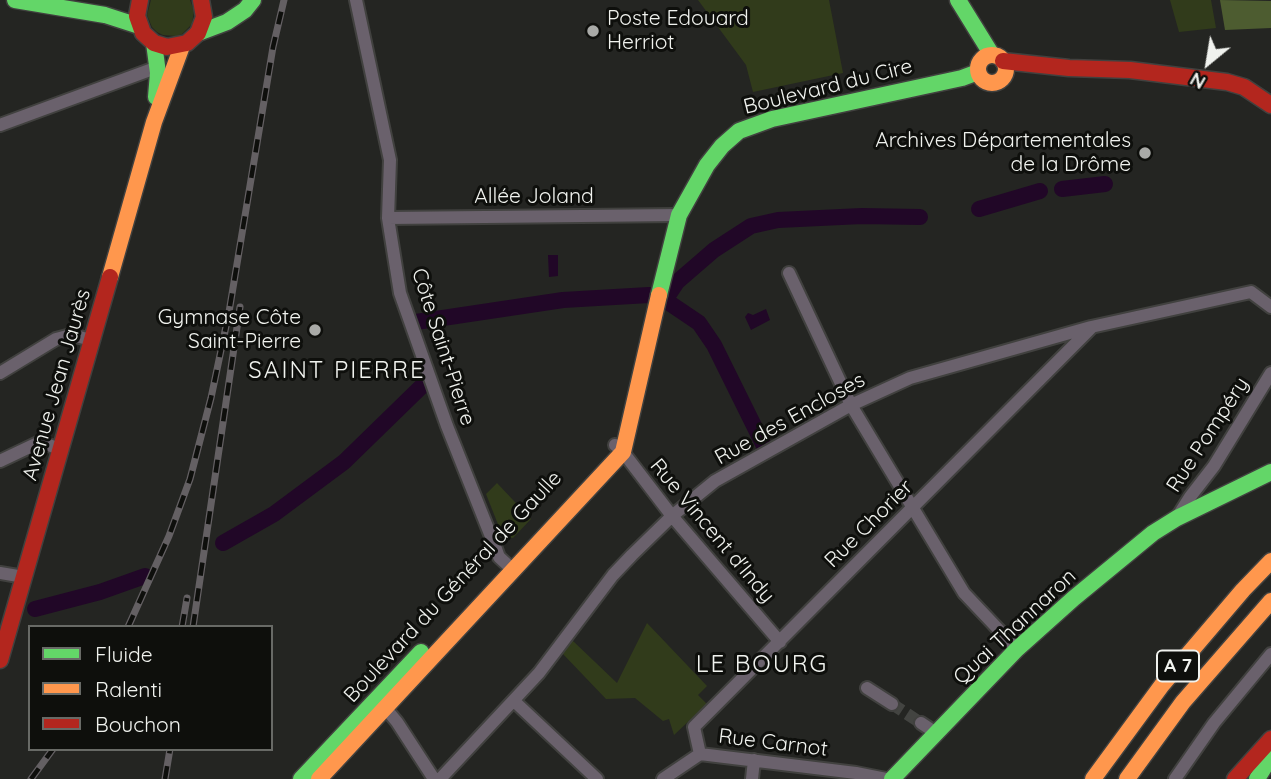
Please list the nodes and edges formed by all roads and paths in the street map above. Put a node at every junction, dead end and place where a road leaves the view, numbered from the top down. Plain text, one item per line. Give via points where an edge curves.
1 (15, 0) edge
2 (141, 0) edge
3 (201, 0) edge
4 (209, 0) edge
5 (216, 0) edge
6 (253, 0) edge
7 (356, 0) edge
8 (960, 5) edge
9 (139, 26) junction
10 (198, 33) junction
11 (155, 43) junction
12 (182, 46) junction
13 (1001, 63) junction
14 (158, 68) junction
15 (978, 69) junction
16 (1271, 105) edge
17 (155, 122) junction
18 (0, 125) edge
19 (679, 215) junction
20 (388, 218) junction
21 (672, 246) joint
22 (789, 272) dead end
23 (1271, 307) edge
24 (1091, 327) junction
25 (92, 340) junction
26 (0, 373) edge
27 (1271, 373) edge
28 (851, 405) junction
29 (619, 448) junction
30 (60, 449) junction
31 (0, 461) edge
32 (1271, 472) edge
33 (912, 507) junction
34 (672, 516) junction
35 (1177, 518) junction
36 (1271, 561) edge
37 (509, 566) junction
38 (0, 573) edge
39 (24, 577) junction
40 (1271, 601) edge
41 (780, 642) junction
42 (1017, 649) junction
43 (1271, 654) edge
44 (0, 660) edge
45 (867, 688) dead end
46 (513, 701) junction
47 (382, 703) junction
48 (892, 704) tunnel mouth
49 (921, 723) tunnel mouth
50 (936, 733) junction
51 (1271, 739) edge
52 (700, 754) junction
53 (1271, 757) edge
54 (754, 760) junction
55 (597, 778) edge
56 (301, 779) edge
57 (320, 779) edge
58 (434, 779) edge
59 (440, 779) edge
60 (663, 779) edge
61 (752, 779) edge
62 (886, 779) edge
63 (892, 779) edge
64 (1093, 779) edge
65 (1127, 779) edge
66 (1175, 779) edge
67 (1235, 779) edge
68 (1257, 779) edge

1 - 9 main road via 105,15
2 - 9 main road
3 - 10 main road via 204,17
4 - 5 main road
6 - 10 main road via 227,22
7 - 20 street, Côte Saint-Pierre via 390,160
8 - 13 main road
8 - 15 main road
9 - 11 main road
10 - 12 main road
11 - 12 main road
11 - 14 main road, Avenue Jean Jaurès
12 - 17 main road, Avenue Jean Jaurès
13 - 15 main road via 983,58
13 - 15 main road via 1001,80 992,83 983,80
13 - 16 main road via 1130,70 1230,83
14 - 17 main road, Avenue Jean Jaurès
14 - 18 street
15 - 19 main road, Boulevard du Cire via 962,78 772,119 739,131 707,165
17 - 25 main road, Avenue Jean Jaurès
19 - 20 street, Allée Joland
19 - 21 main road, Boulevard du Cire
20 - 37 street, Côte Saint-Pierre via 404,305 496,549
21 - 29 main road, Boulevard du Général de Gaulle
22 - 28 street
23 - 24 street, Rue des Encloses via 1251,292
24 - 28 street, Rue des Encloses via 910,378
24 - 33 street, Rue Chorier
25 - 26 street via 71,335 56,339
25 - 30 main road, Avenue Jean Jaurès
27 - 35 street, Rue Pompéry
28 - 33 street
28 - 34 street, Rue des Encloses via 715,481
29 - 34 street, Rue Vincent d'Indy
29 - 37 main road, Boulevard du Général de Gaulle
30 - 31 street via 40,442
30 - 39 main road, Avenue Jean Jaurès
32 - 35 main road, Quai Thannaron
33 - 41 street, Rue Chorier
33 - 42 street via 964,593
34 - 41 street, Rue Vincent d'Indy
34 - 46 street, Rue des Encloses via 614,575
35 - 42 main road, Quai Thannaron via 1153,533
36 - 64 main road, A 7 via 1162,685
37 - 47 main road, Boulevard du Général de Gaulle
38 - 39 street
39 - 44 main road, Avenue Jean Jaurès
40 - 65 main road, A 7 via 1183,702
41 - 52 street, Rue Chorier via 694,727
42 - 50 main road, Quai Thannaron
43 - 66 street
45 - 48 street
46 - 55 street
46 - 59 street, Rue des Encloses
47 - 56 main road, Boulevard du Général de Gaulle
47 - 57 main road, Boulevard du Général de Gaulle
47 - 58 street
49 - 50 street
50 - 63 main road, Quai Thannaron
51 - 67 main road
52 - 54 street, Rue Carnot
52 - 60 street, Rue Carnot
53 - 68 main road
54 - 61 street
54 - 62 street, Rue Carnot

